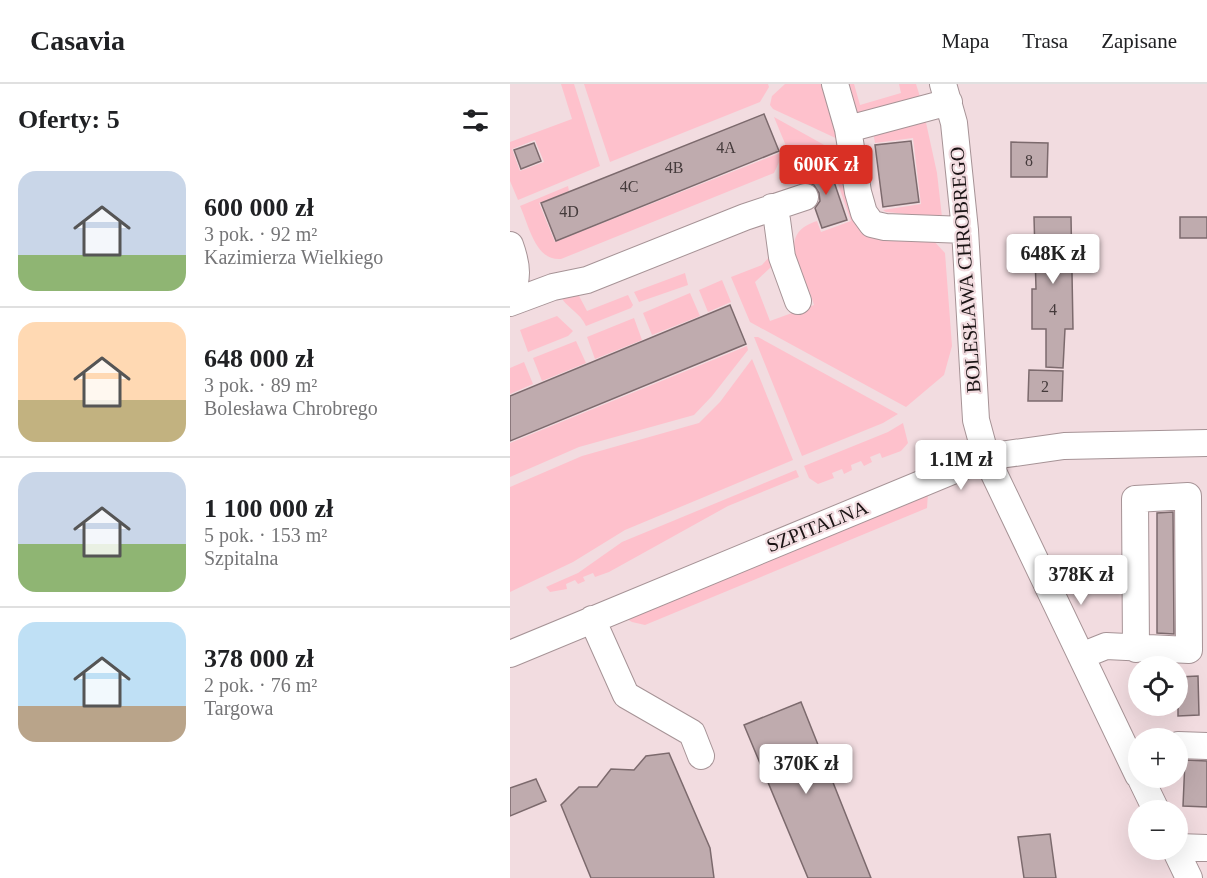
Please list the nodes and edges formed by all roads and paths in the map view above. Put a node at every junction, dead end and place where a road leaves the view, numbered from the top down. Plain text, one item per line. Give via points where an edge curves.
1 (835, 84) edge
2 (946, 93) edge
3 (848, 129) junction
4 (805, 197) dead end
5 (772, 207) junction
6 (966, 230) junction
7 (510, 245) edge
8 (510, 301) edge
9 (798, 301) dead end
10 (1207, 443) edge
11 (986, 457) junction
12 (592, 619) junction
13 (1136, 649) junction
14 (510, 654) edge
15 (1081, 656) junction
16 (1128, 739) edge
17 (1188, 745) edge
18 (1207, 746) edge
19 (701, 756) dead end
20 (1188, 848) edge
21 (1207, 848) edge
22 (1181, 860) edge
23 (1189, 878) edge

1 - 3 street
2 - 3 street
2 - 6 street, BOLESŁAWA CHROBREGO
3 - 6 street via 858,192 872,224
4 - 5 street
5 - 8 street via 587,280
5 - 9 street via 782,257
6 - 11 street, BOLESŁAWA CHROBREGO via 976,420
7 - 8 street via 517,281
10 - 11 street, SZPITALNA via 1065,446
11 - 12 street, SZPITALNA
11 - 15 street, BOLESŁAWA CHROBREGO
12 - 14 street, SZPITALNA
12 - 19 street via 626,695 692,733
13 - 13 street via 1195,650 1188,496 1134,499
13 - 15 street via 1106,646
15 - 16 street, BOLESŁAWA CHROBREGO
17 - 18 street
20 - 21 street
22 - 23 street

